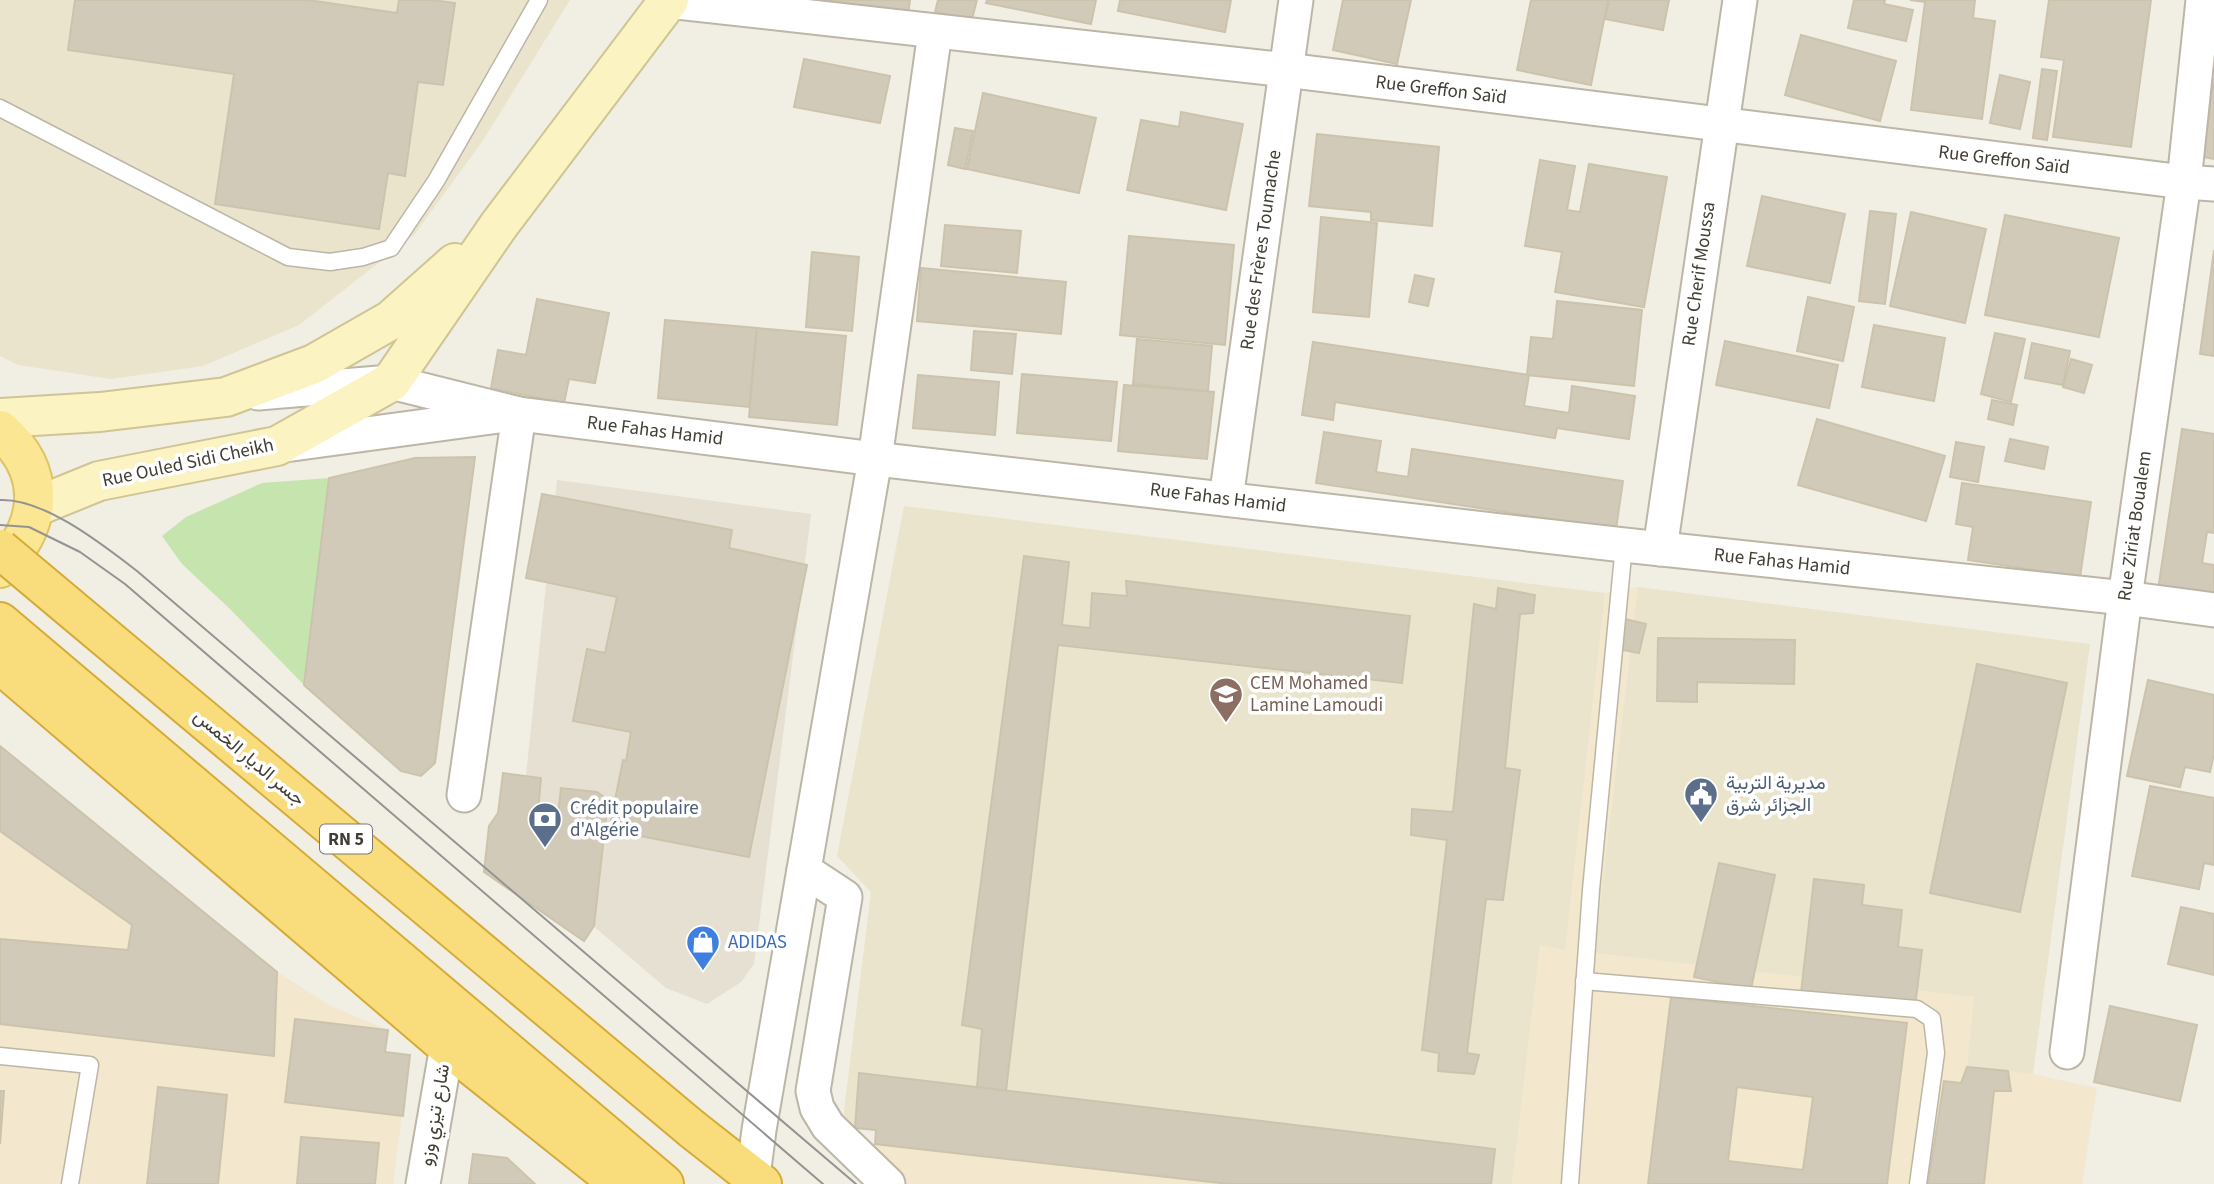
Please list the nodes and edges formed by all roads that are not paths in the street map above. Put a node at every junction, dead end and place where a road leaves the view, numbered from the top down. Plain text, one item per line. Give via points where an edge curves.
1 (539, 0) edge
2 (669, 0) edge
3 (1296, 0) edge
4 (1740, 0) edge
5 (2203, 0) edge
6 (935, 32) junction
7 (1286, 70) junction
8 (0, 108) edge
9 (1721, 125) junction
10 (2199, 183) edge
11 (499, 225) junction
12 (391, 382) junction
13 (226, 397) junction
14 (519, 414) junction
15 (0, 418) edge
16 (0, 430) edge
17 (277, 446) junction
18 (875, 459) junction
19 (1226, 499) junction
20 (35, 507) junction
21 (1624, 545) junction
22 (0, 549) edge
23 (1660, 549) junction
24 (0, 568) edge
25 (2125, 598) junction
26 (2214, 610) edge
27 (0, 622) edge
28 (0, 664) edge
29 (464, 795) dead end
30 (804, 870) junction
31 (1584, 981) junction
32 (447, 1046) junction
33 (2067, 1052) dead end
34 (0, 1056) edge
35 (758, 1180) edge
36 (661, 1182) edge
37 (70, 1184) edge
38 (423, 1184) edge
39 (620, 1184) edge
40 (888, 1184) edge
41 (1570, 1184) edge
42 (1918, 1184) edge

1 - 8 lane via 429,192 391,247 363,257 330,262 288,257
2 - 6 street, Rue Greffon Saïd
2 - 11 main road, Rue Ouled Sidi Cheikh
3 - 7 street, Rue des Frères Toumache
4 - 9 street, Rue Cherif Moussa
5 - 10 street, Rue Ziriat Boualem
6 - 7 street, Rue Greffon Saïd
6 - 18 street
7 - 9 street, Rue Greffon Saïd
7 - 19 street, Rue des Frères Toumache
9 - 10 street, Rue Greffon Saïd
9 - 23 street, Rue Cherif Moussa
10 - 25 street, Rue Ziriat Boualem
11 - 12 main road, Rue Ouled Sidi Cheikh
11 - 13 main road, Rue Ouled Sidi Cheikh via 391,320 314,363
12 - 13 street, Rue Fahas Hamid
12 - 14 street, Rue Fahas Hamid
12 - 17 main road, Rue Ouled Sidi Cheikh
13 - 15 main road, Rue Ouled Sidi Cheikh
14 - 17 street
14 - 18 street, Rue Fahas Hamid
14 - 29 street
16 - 20 main road via 22,453
17 - 20 main road, Rue Ouled Sidi Cheikh via 99,481
18 - 19 street, Rue Fahas Hamid
18 - 30 street
19 - 21 street, Rue Fahas Hamid
20 - 24 main road via 23,539
21 - 23 street, Rue Fahas Hamid
21 - 31 lane
22 - 35 highway, جسر الديار الخمس / RN 5, bridge
23 - 25 street, Rue Fahas Hamid
25 - 26 street, Rue Fahas Hamid
25 - 33 street, Rue Ziriat Boualem
27 - 36 highway
28 - 32 highway
30 - 35 street
30 - 40 street via 845,897 813,1091 817,1108 828,1126
31 - 41 lane
31 - 42 lane via 1917,1009 1932,1019 1936,1053
32 - 38 street, شارع تيزي وزو
32 - 39 highway
34 - 37 lane via 90,1065

